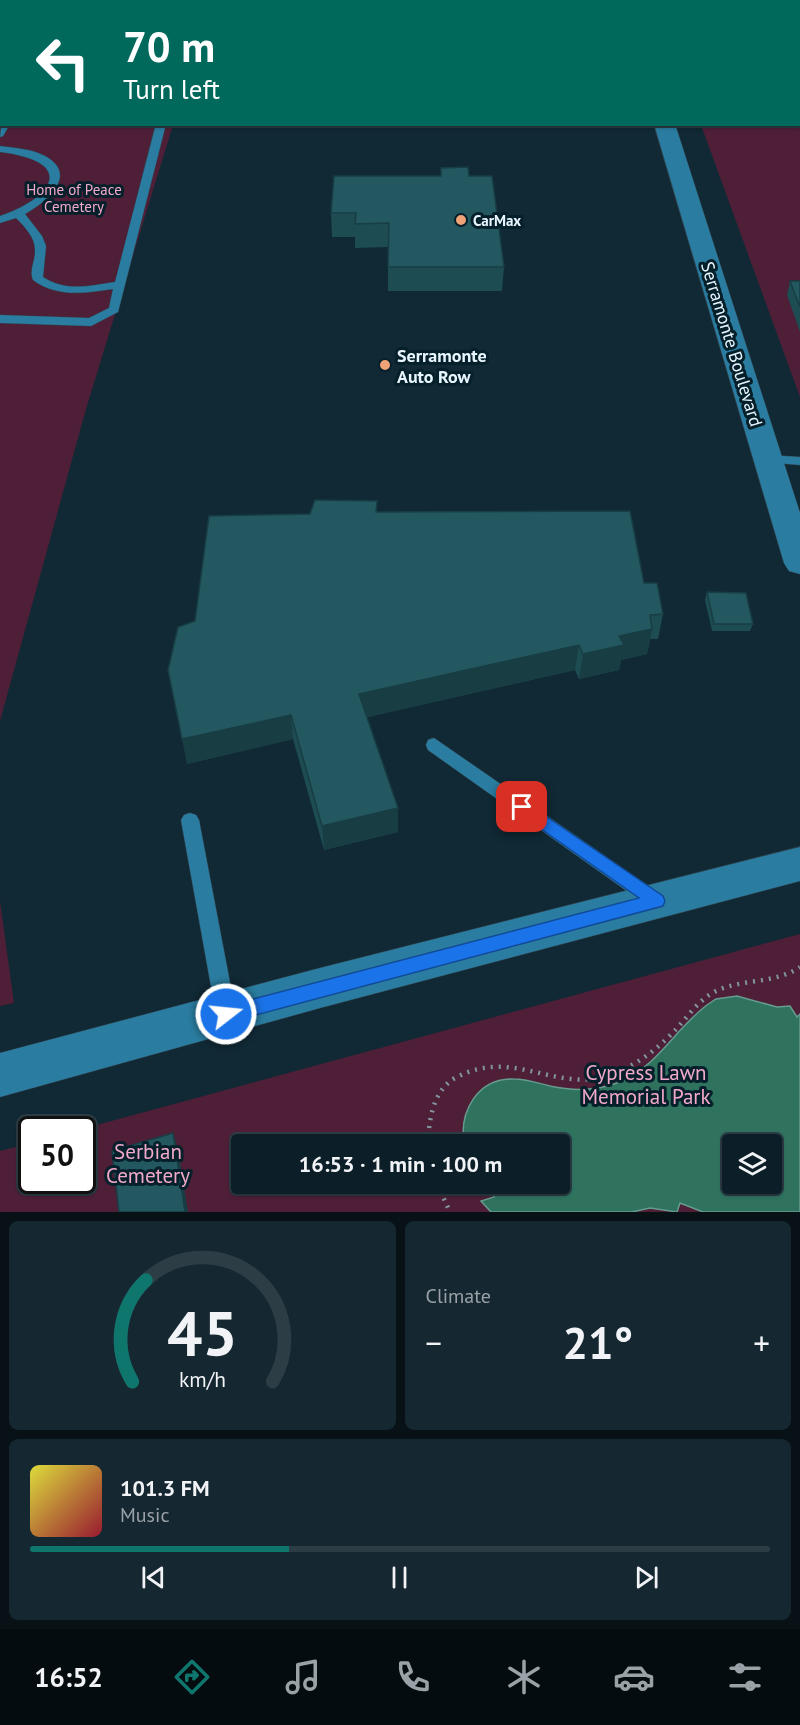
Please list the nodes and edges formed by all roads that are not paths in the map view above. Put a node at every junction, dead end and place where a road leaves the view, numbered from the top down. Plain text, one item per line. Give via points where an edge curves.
1 (160, 126) edge
2 (665, 126) edge
3 (0, 149) edge
4 (19, 214) junction
5 (0, 220) edge
6 (120, 285) junction
7 (0, 319) edge
8 (768, 459) junction
9 (800, 461) edge
10 (800, 563) edge
11 (434, 745) dead end
12 (190, 820) dead end
13 (800, 864) edge
14 (657, 901) junction
15 (226, 1014) junction
16 (0, 1075) edge

1 - 6 lane
2 - 8 main road, Serramonte Boulevard
3 - 4 lane via 35,155 52,166 56,174 56,182 44,199
4 - 5 lane
4 - 6 lane via 39,240 41,251 35,266 37,278 44,284 74,290
6 - 7 lane via 114,310 91,322
8 - 9 lane
8 - 10 main road, Serramonte Boulevard
11 - 14 lane
12 - 15 lane
13 - 14 main road
14 - 15 main road
15 - 16 main road

